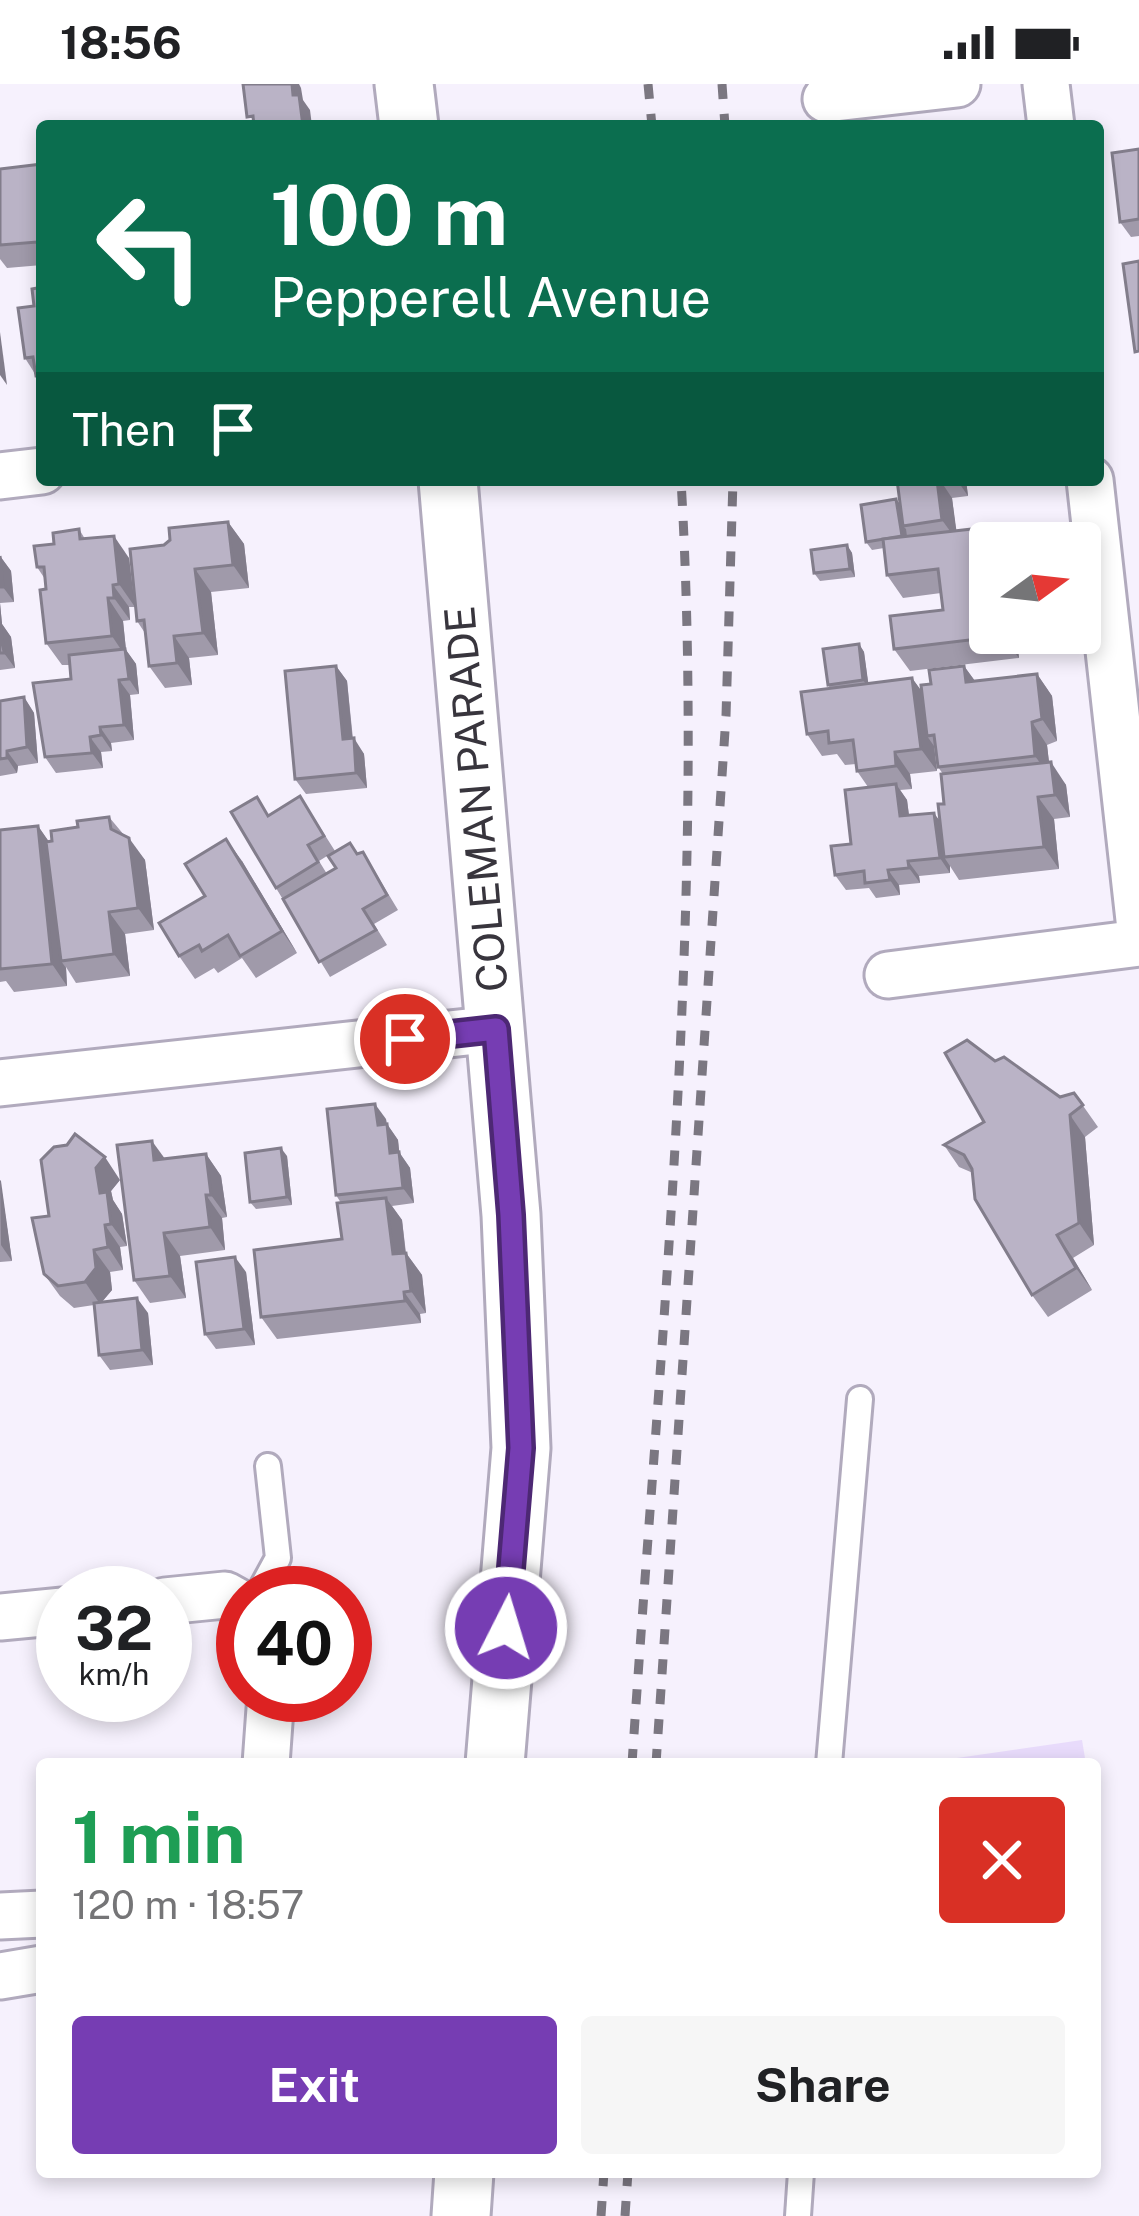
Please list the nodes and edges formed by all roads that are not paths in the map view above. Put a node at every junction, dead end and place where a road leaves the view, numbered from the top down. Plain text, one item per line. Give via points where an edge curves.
1 (404, 84) edge
2 (957, 84) edge
3 (1046, 84) edge
4 (826, 99) dead end
5 (408, 120) edge
6 (1050, 120) edge
7 (36, 472) edge
8 (0, 476) edge
9 (449, 486) edge
10 (1091, 486) edge
11 (1139, 920) edge
12 (1139, 944) edge
13 (888, 976) dead end
14 (496, 1029) junction
15 (0, 1083) edge
16 (860, 1399) dead end
17 (268, 1466) dead end
18 (274, 1566) edge
19 (36, 1614) edge
20 (0, 1617) edge
21 (269, 1722) edge
22 (266, 1758) edge
23 (495, 1758) edge
24 (830, 1758) edge
25 (36, 1914) edge
26 (0, 1916) edge
27 (36, 1970) edge
28 (0, 1976) edge
29 (464, 2178) edge
30 (801, 2178) edge
31 (461, 2216) edge
32 (798, 2216) edge

1 - 5 street
2 - 4 street
3 - 6 street
7 - 8 street
9 - 14 street, COLEMAN PARADE
10 - 11 street
12 - 13 street
14 - 15 street
14 - 23 street, COLEMAN PARADE via 521,1448
16 - 24 lane
17 - 18 lane
19 - 20 street
21 - 22 street
25 - 26 street
27 - 28 street
29 - 31 street
30 - 32 lane

